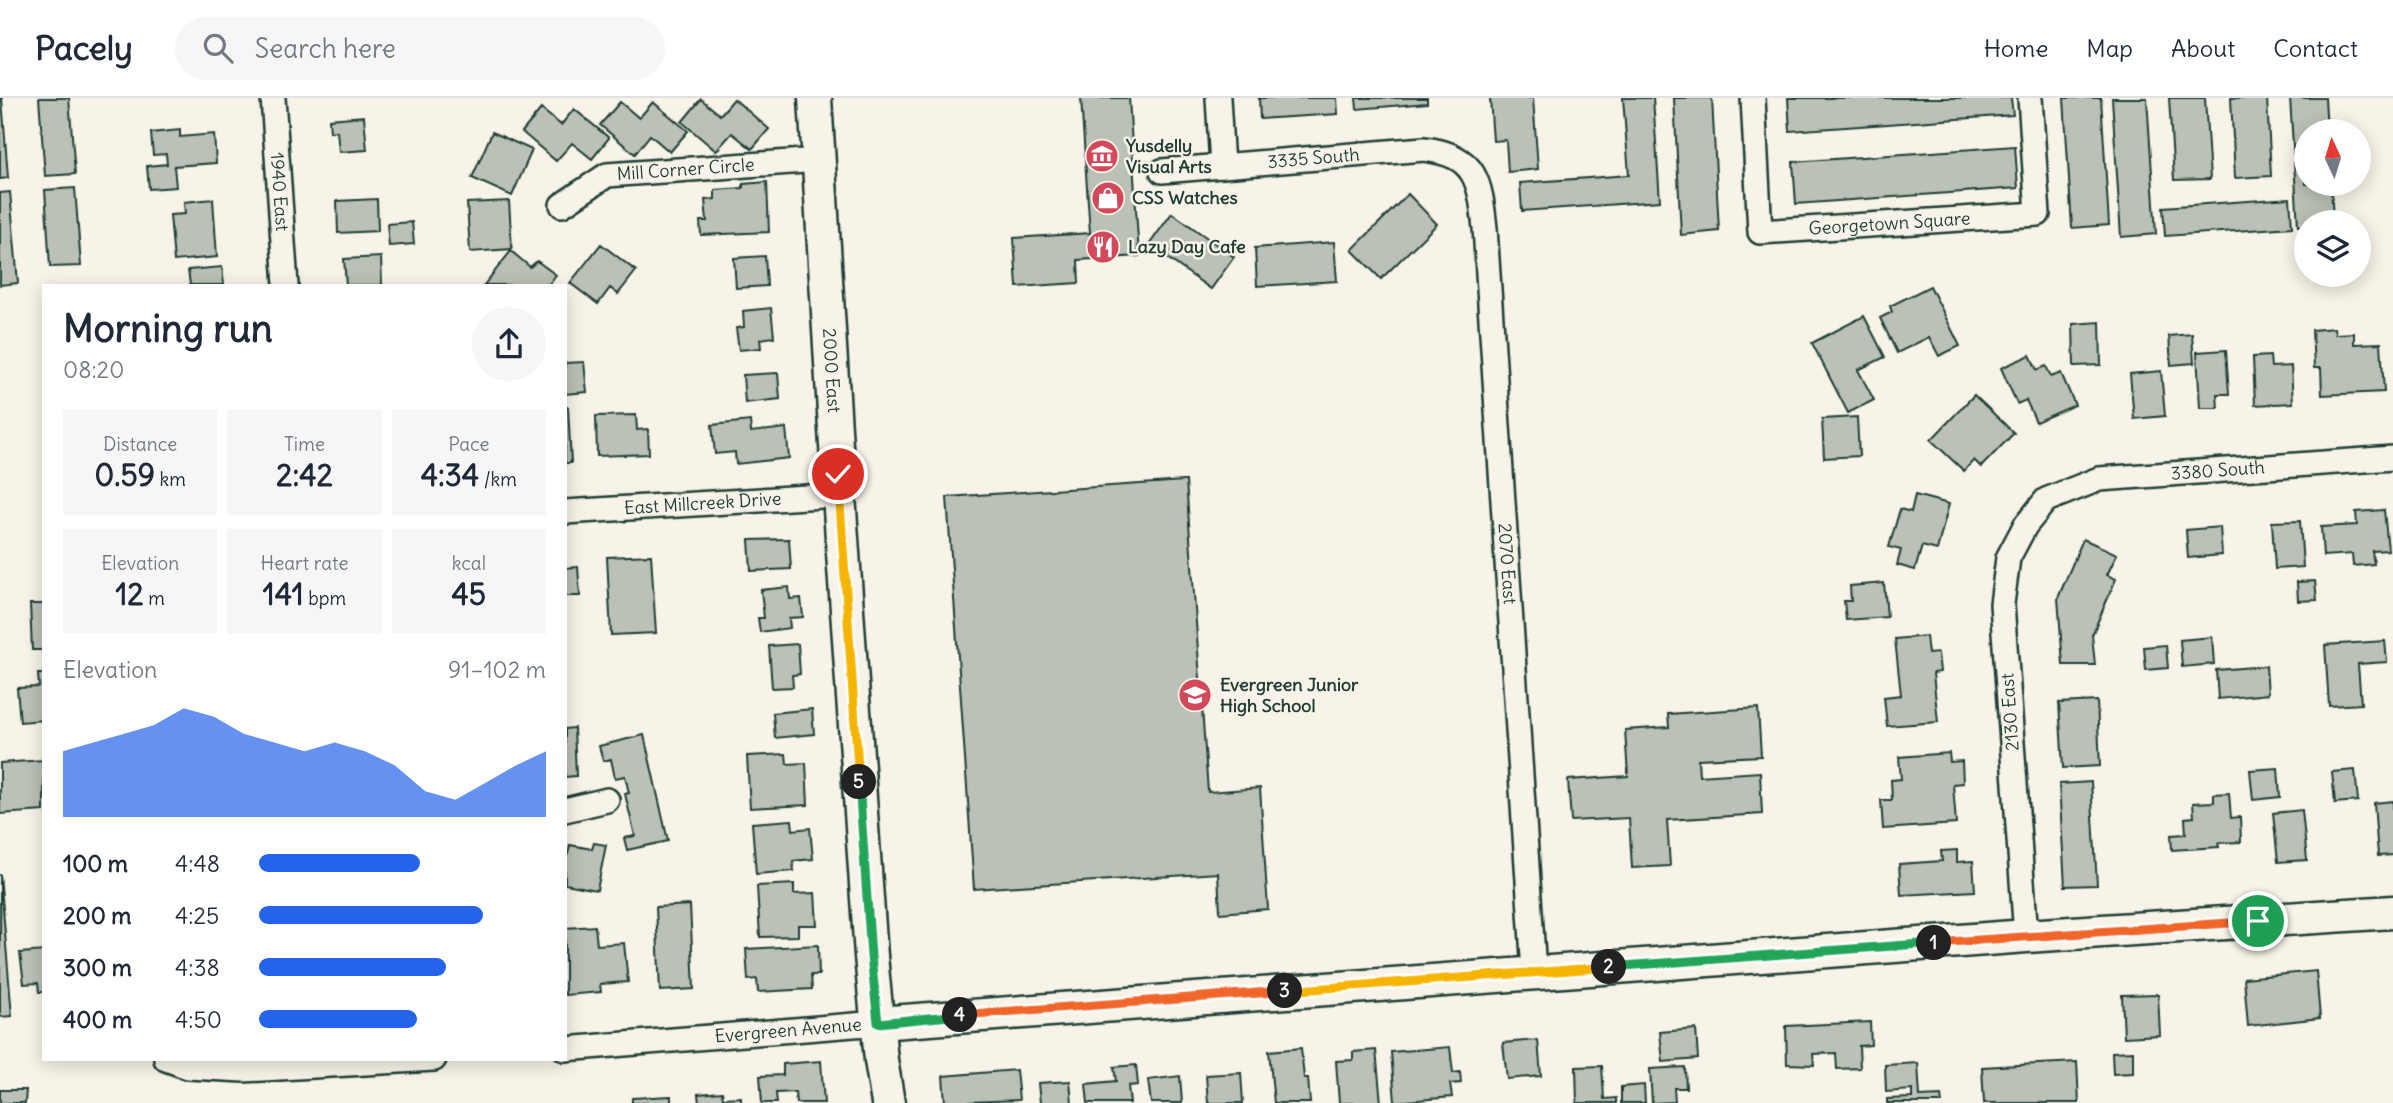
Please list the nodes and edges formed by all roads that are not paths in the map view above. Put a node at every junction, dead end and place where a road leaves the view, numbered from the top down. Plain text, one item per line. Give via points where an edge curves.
1 (273, 98) edge
2 (815, 98) edge
3 (1218, 98) edge
4 (1753, 98) edge
5 (2030, 98) edge
6 (819, 160) junction
7 (1464, 161) joint
8 (1222, 166) junction
9 (1162, 171) dead end
10 (562, 205) dead end
11 (286, 284) edge
12 (2393, 457) edge
13 (839, 495) junction
14 (2046, 500) joint
15 (567, 512) edge
16 (607, 800) dead end
17 (567, 810) edge
18 (2393, 912) edge
19 (2026, 936) junction
20 (1534, 972) junction
21 (878, 1023) junction
22 (567, 1049) edge
23 (172, 1061) edge
24 (384, 1061) edge
25 (888, 1103) edge

1 - 11 street, 1940 East
2 - 6 street, 2000 East
3 - 8 street
4 - 5 street, Georgetown Square via 1760,232 2038,215
6 - 10 street, Mill Corner Circle via 607,175
6 - 13 street, 2000 East
7 - 8 street, 3335 South via 1444,151 1424,149
7 - 20 street, 2070 East via 1475,175 1485,228
8 - 9 street, 3335 South
12 - 14 street, 3380 South via 2099,479
13 - 15 street, East Millcreek Drive
13 - 21 street, 2000 East
14 - 19 street, 2130 East via 2008,558 2002,604
16 - 17 street
18 - 19 street, Evergreen Avenue
19 - 20 street, Evergreen Avenue
20 - 21 street, Evergreen Avenue
21 - 22 street, Evergreen Avenue
21 - 25 street, 2000 East
23 - 24 street via 209,1070

